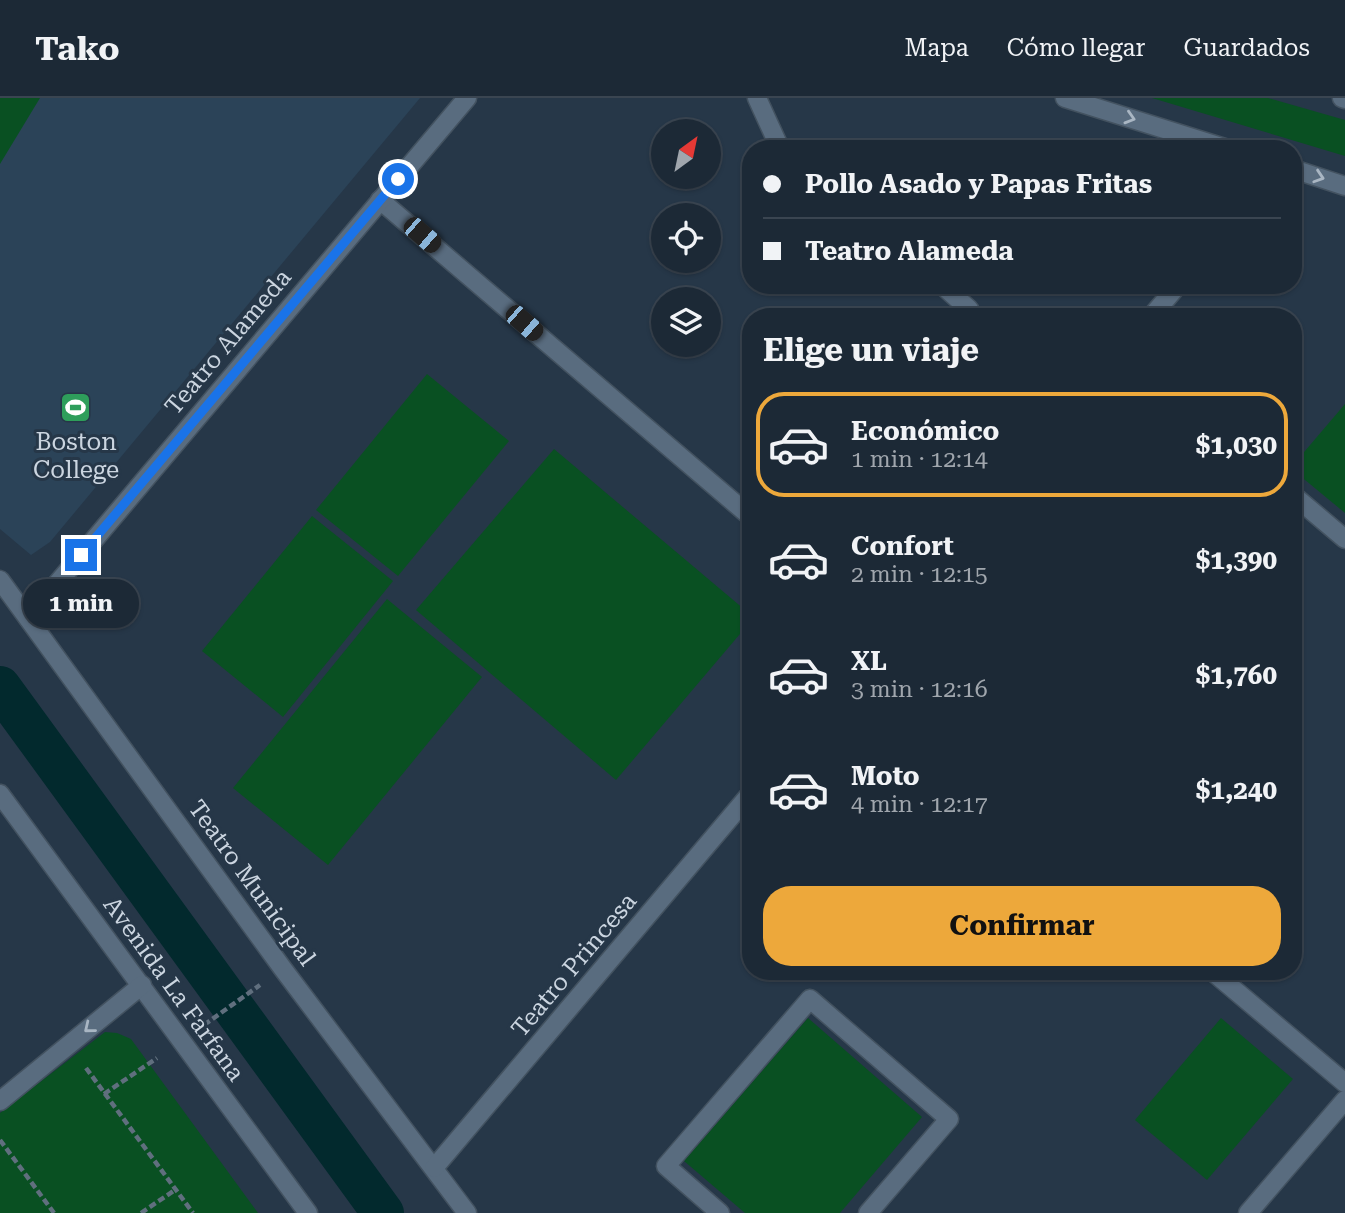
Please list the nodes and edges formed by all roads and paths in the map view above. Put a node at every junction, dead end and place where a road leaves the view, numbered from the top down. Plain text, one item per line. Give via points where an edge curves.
1 (467, 98) edge
2 (757, 98) edge
3 (1065, 98) edge
4 (776, 140) edge
5 (1199, 140) edge
6 (1302, 172) edge
7 (1345, 186) edge
8 (380, 200) junction
9 (952, 294) edge
10 (1170, 294) edge
11 (969, 308) edge
12 (1159, 308) edge
13 (1302, 503) edge
14 (742, 509) edge
15 (1345, 539) edge
16 (0, 580) edge
17 (28, 618) junction
18 (0, 794) edge
19 (742, 804) edge
20 (1223, 980) edge
21 (142, 985) junction
22 (250, 992) dead end
23 (214, 1018) dead end
24 (69, 1045) junction
25 (1345, 1083) edge
26 (1345, 1100) edge
27 (0, 1101) edge
28 (0, 1140) edge
29 (434, 1168) junction
30 (174, 1190) junction
31 (873, 1207) edge
32 (54, 1213) edge
33 (141, 1213) edge
34 (193, 1213) edge
35 (308, 1213) edge
36 (467, 1213) edge
37 (720, 1213) edge
38 (893, 1213) edge
39 (1248, 1213) edge

1 - 8 street, Teatro Alameda
2 - 4 street
3 -> 5 street
6 -> 7 street
8 - 14 street
8 - 17 street, Teatro Alameda
9 - 11 street
10 - 12 street
13 - 15 street
16 - 17 street, Teatro Municipal
17 - 29 street, Teatro Municipal
18 - 21 street, Avenida La Farfana
19 - 29 street, Teatro Princesa
20 - 25 street
21 -> 24 street
21 - 35 street, Avenida La Farfana
22 - 23 path
24 - 27 street
24 - 30 path
26 - 39 street
28 - 32 path
29 - 36 street, Teatro Municipal
30 - 33 path
30 - 34 path
31 - 37 street via 949,1119 810,999 666,1166
31 - 38 street

